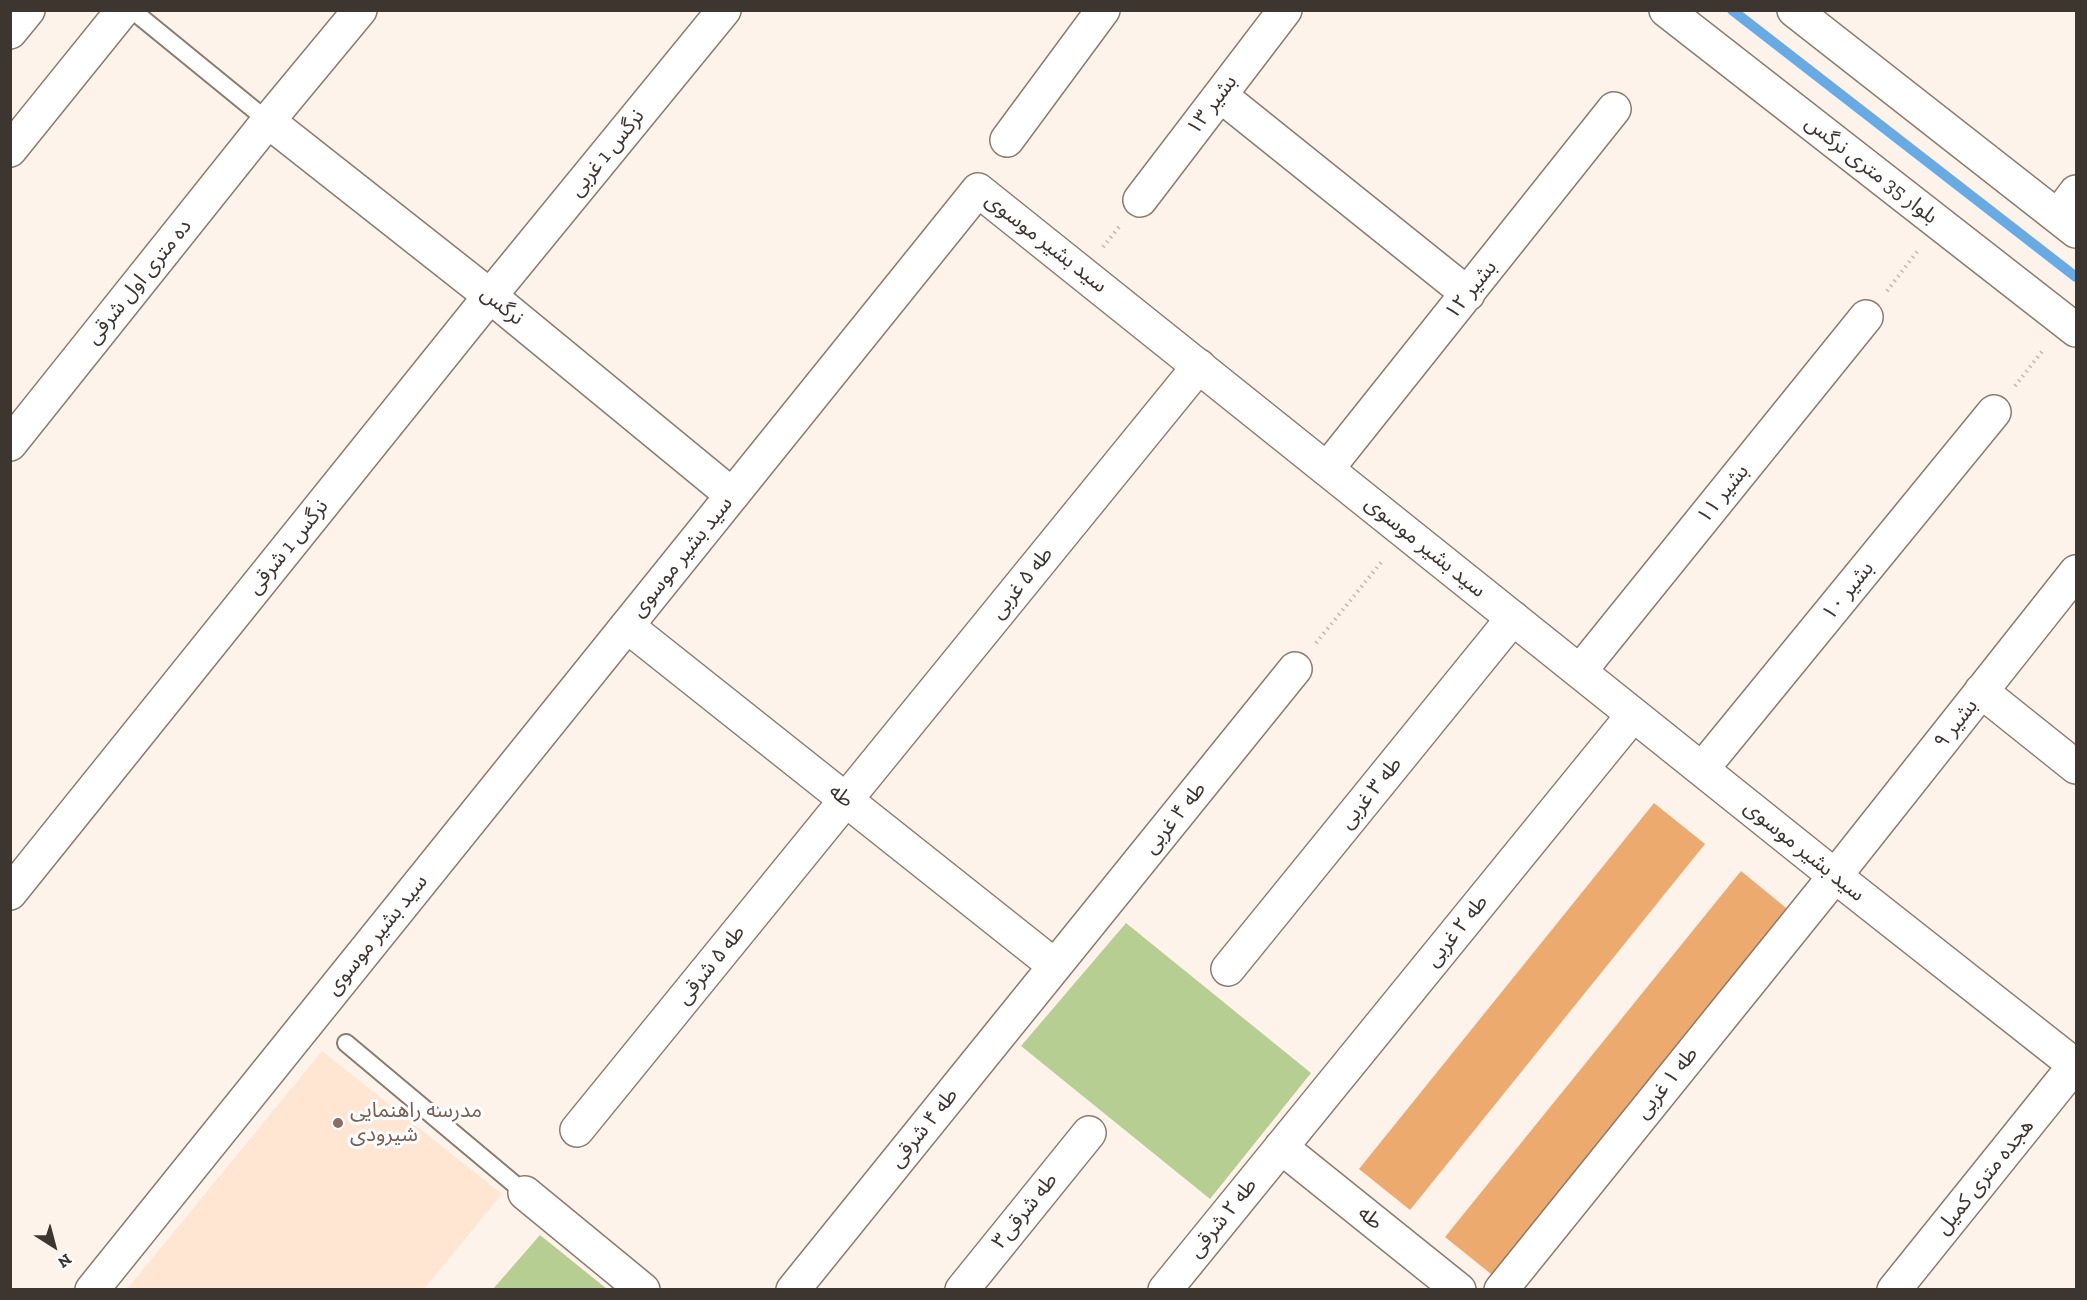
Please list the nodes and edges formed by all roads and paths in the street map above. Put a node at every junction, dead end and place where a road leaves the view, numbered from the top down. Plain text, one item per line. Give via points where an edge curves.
1 (28, 10) edge
2 (123, 10) edge
3 (132, 10) edge
4 (360, 10) edge
5 (724, 10) edge
6 (1103, 10) edge
7 (1285, 10) edge
8 (1666, 10) edge
9 (1802, 13) edge
10 (10, 32) edge
11 (1220, 95) junction
12 (1614, 109) dead end
13 (268, 121) junction
14 (1007, 140) dead end
15 (10, 150) edge
16 (1140, 200) joint
17 (2070, 213) edge
18 (1940, 224) junction
19 (1083, 272) junction
20 (1468, 294) junction
21 (490, 296) junction
22 (1866, 317) joint
23 (2071, 326) edge
24 (1199, 366) junction
25 (1995, 412) joint
26 (10, 444) edge
27 (1328, 469) junction
28 (732, 495) junction
29 (1406, 531) junction
30 (2076, 572) edge
31 (1513, 618) junction
32 (627, 626) junction
33 (1295, 669) joint
34 (1580, 671) junction
35 (1981, 691) junction
36 (1633, 715) junction
37 (2076, 767) edge
38 (1702, 769) junction
39 (846, 800) junction
40 (1835, 876) junction
41 (10, 893) edge
42 (1055, 966) junction
43 (1228, 969) dead end
44 (346, 1043) dead end
45 (2076, 1065) edge
46 (577, 1130) dead end
47 (1089, 1133) dead end
48 (1281, 1147) junction
49 (525, 1193) joint
50 (92, 1290) edge
51 (644, 1290) edge
52 (793, 1290) edge
53 (962, 1290) edge
54 (1165, 1290) edge
55 (1459, 1290) edge
56 (1501, 1290) edge
57 (1894, 1290) edge

1 - 10 street
2 - 15 street
3 - 13 lane
4 - 13 street, ده متری اول شرقی
5 - 21 street, نرگس 1 غربی
6 - 14 street
7 - 11 street, بشیر ۱۳
8 - 18 street, بلوار 35 متری نرگس
9 - 17 street
11 - 16 street, بشیر ۱۳
11 - 20 street
12 - 20 street, بشیر ۱۲
13 - 21 street, نرگس
13 - 26 street, ده متری اول شرقی
16 - 19 path
18 - 22 path
18 - 23 street, بلوار 35 متری نرگس
19 - 24 street, سید بشیر موسوی
19 - 28 street, سید بشیر موسوی via 978,190
20 - 27 street, بشیر ۱۲
21 - 28 street, نرگس
21 - 41 street, نرگس 1 شرقی
22 - 34 street, بشیر ۱۱
23 - 25 path
24 - 27 street, سید بشیر موسوی
24 - 39 street, طه ۵ غربی
25 - 38 street, بشیر ۱۰
27 - 29 street, سید بشیر موسوی
28 - 32 street, سید بشیر موسوی
29 - 31 street, سید بشیر موسوی
29 - 33 path
30 - 35 street, بشیر ۹
31 - 34 street, سید بشیر موسوی
31 - 43 street, طه ۳ غربی
32 - 39 street, طه
32 - 50 street, سید بشیر موسوی
33 - 42 street, طه ۴ غربی
34 - 36 street, سید بشیر موسوی
35 - 37 street
35 - 40 street, بشیر ۹
36 - 38 street, سید بشیر موسوی
36 - 48 street, طه ۲ غربی
38 - 40 street, سید بشیر موسوی
39 - 42 street, طه
39 - 46 street, طه ۵ شرقی
40 - 45 street, سید بشیر موسوی
40 - 56 street, طه ۱ غربی
42 - 52 street, طه ۴ شرقی
44 - 49 lane
45 - 57 street, هجده متری کمیل
47 - 53 street, طه شرقی۳
48 - 54 street, طه ۲ شرقی
48 - 55 street, طه
49 - 51 street

